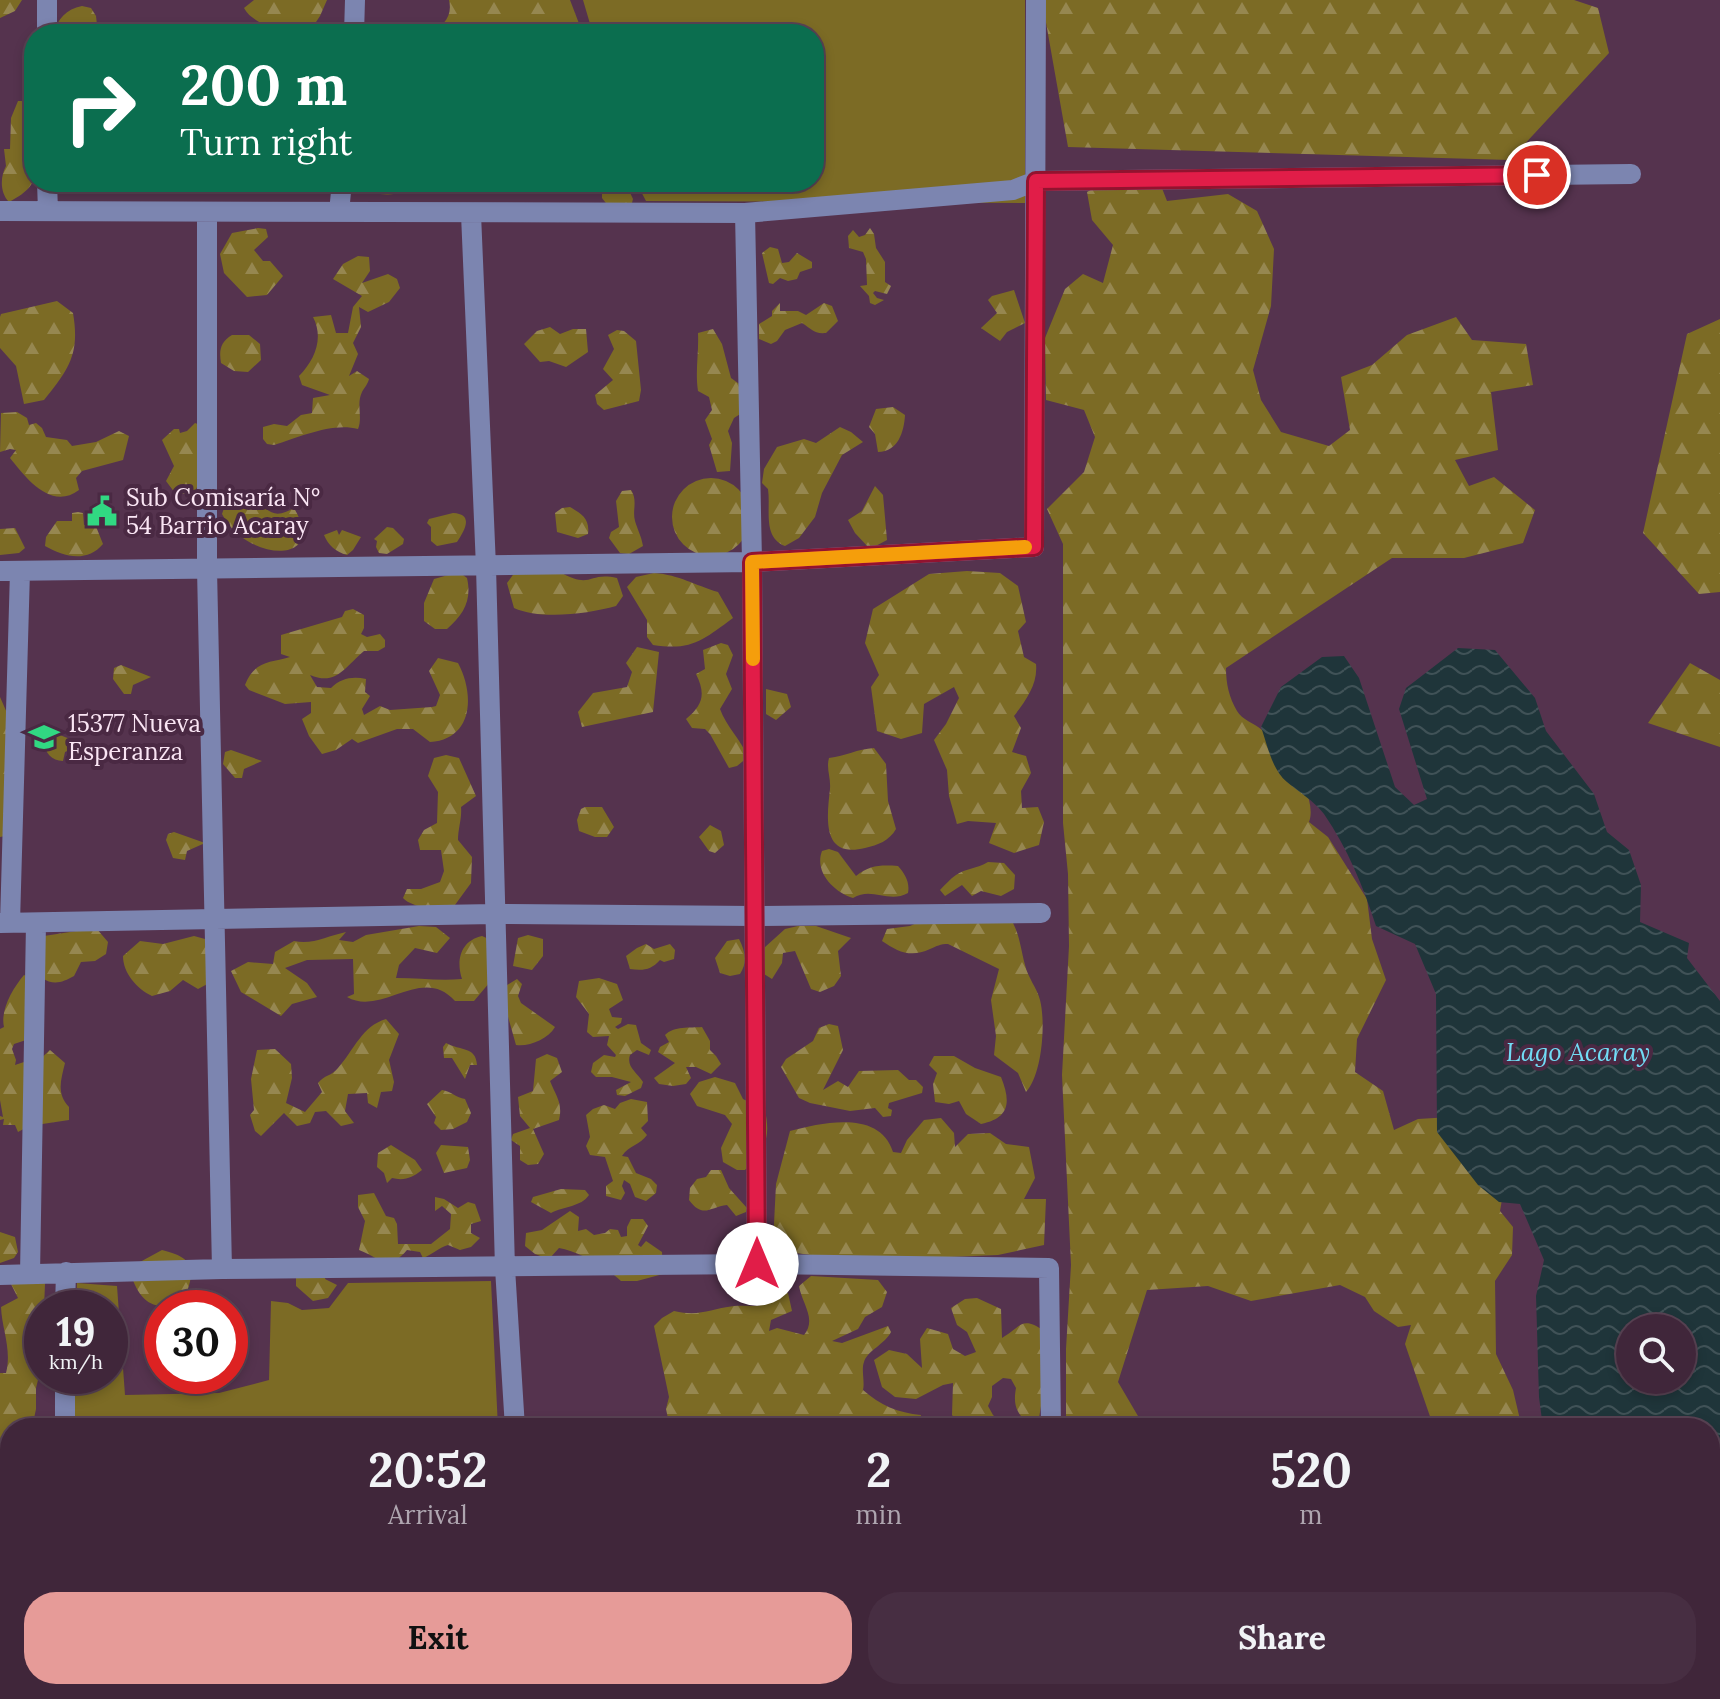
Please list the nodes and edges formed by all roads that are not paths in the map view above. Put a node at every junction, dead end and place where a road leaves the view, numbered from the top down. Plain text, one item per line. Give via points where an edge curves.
1 (47, 0) edge
2 (355, 0) edge
3 (1036, 0) edge
4 (47, 24) edge
5 (354, 24) edge
6 (1631, 174) dead end
7 (1036, 181) junction
8 (47, 192) edge
9 (341, 192) edge
10 (0, 211) edge
11 (48, 211) junction
12 (207, 212) junction
13 (339, 212) junction
14 (745, 213) junction
15 (471, 214) junction
16 (752, 562) junction
17 (486, 567) junction
18 (207, 569) junction
19 (10, 571) edge
20 (1041, 913) dead end
21 (494, 914) junction
22 (755, 916) junction
23 (216, 921) junction
24 (5, 923) edge
25 (36, 923) junction
26 (757, 1264) junction
27 (505, 1268) junction
28 (222, 1269) junction
29 (66, 1272) junction
30 (30, 1274) junction
31 (0, 1275) edge
32 (66, 1290) edge
33 (65, 1394) edge
34 (65, 1418) edge
35 (514, 1418) edge
36 (1051, 1418) edge

1 - 4 street
2 - 5 street
3 - 7 street
6 - 7 street
7 - 14 street via 1013,190
7 - 16 street via 1034,547
8 - 11 street
9 - 13 street
10 - 11 street
11 - 12 street
12 - 13 street
12 - 18 street
13 - 15 street
14 - 15 street
14 - 16 street
15 - 17 street
16 - 17 street
16 - 22 street
17 - 18 street
17 - 21 street
18 - 19 street
18 - 23 street
19 - 24 street
20 - 22 street
21 - 22 street
21 - 23 street
21 - 27 street
22 - 26 street
23 - 25 street
23 - 28 street
24 - 25 street
25 - 30 street
26 - 27 street
26 - 36 street via 1049,1268
27 - 28 street
27 - 35 street
28 - 29 street
29 - 30 street
29 - 32 street
30 - 31 street
33 - 34 street

